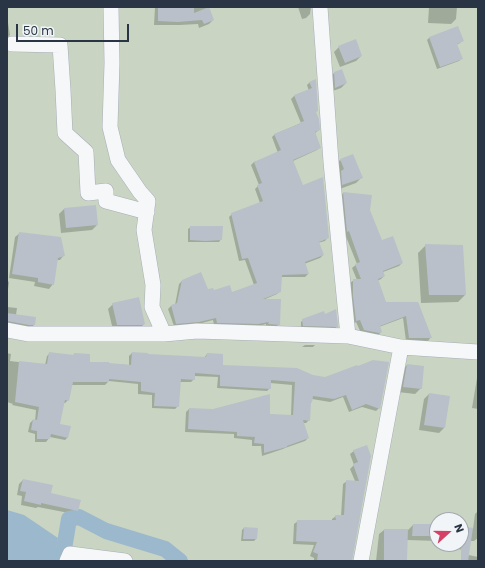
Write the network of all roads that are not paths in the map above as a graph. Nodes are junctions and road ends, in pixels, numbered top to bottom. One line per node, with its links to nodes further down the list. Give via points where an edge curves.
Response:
1 (111, 7): 4 (street, via 110,127 118,160 148,201)
2 (320, 7): 7 (street, via 331,162)
3 (12, 44): 4 (street, via 60,45 65,133 86,152 88,193 106,191 106,201)
4 (147, 212): 6 (street, via 144,230 153,285 152,307)
5 (7, 330): 6 (street, via 28,334)
6 (164, 334): 7 (street, via 197,331)
7 (348, 336): 8 (street)
8 (401, 347): 9 (street); 12 (street)
9 (478, 352)
10 (67, 561): 11 (street, via 70,554)
11 (125, 561)
12 (361, 561)

